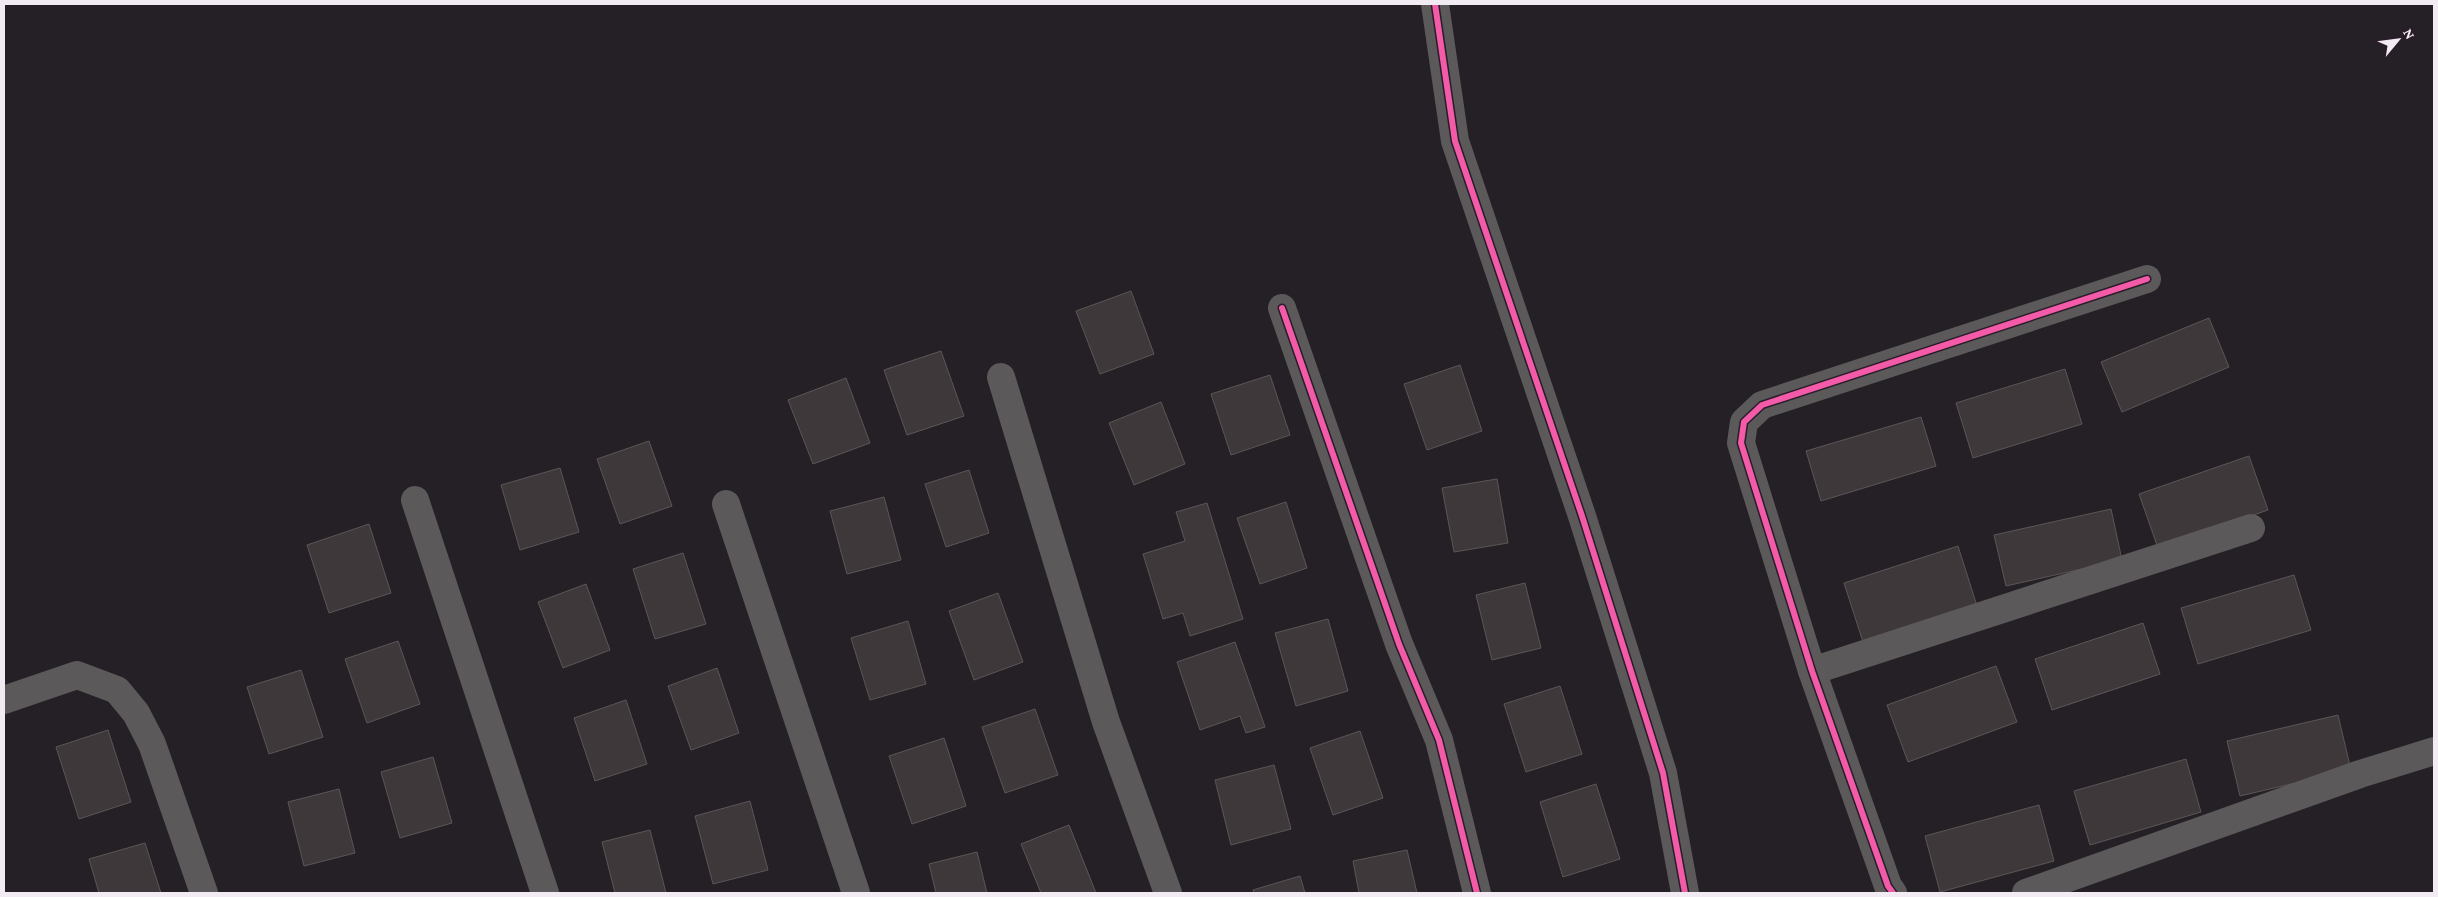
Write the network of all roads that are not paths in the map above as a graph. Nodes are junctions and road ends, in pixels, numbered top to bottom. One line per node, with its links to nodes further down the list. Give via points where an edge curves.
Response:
1 (1435, 4): 16 (street, via 1455,141 1585,526 1663,773)
2 (2147, 279): 8 (street, via 1762,405 1748,416 1742,428 1741,443)
3 (1282, 308): 15 (street, via 1399,644 1439,740)
4 (1001, 377): 14 (street, via 1106,722)
5 (415, 500): 12 (street)
6 (726, 504): 13 (street)
7 (2251, 528): 8 (street)
8 (1812, 671): 17 (street)
9 (4, 700): 11 (street, via 77,675 117,690 136,713 152,744)
10 (2434, 751): 18 (street, via 2360,774)
11 (204, 893)
12 (545, 893)
13 (856, 893)
14 (1168, 893)
15 (1477, 893)
16 (1685, 893)
17 (1893, 893)
18 (2026, 893)

